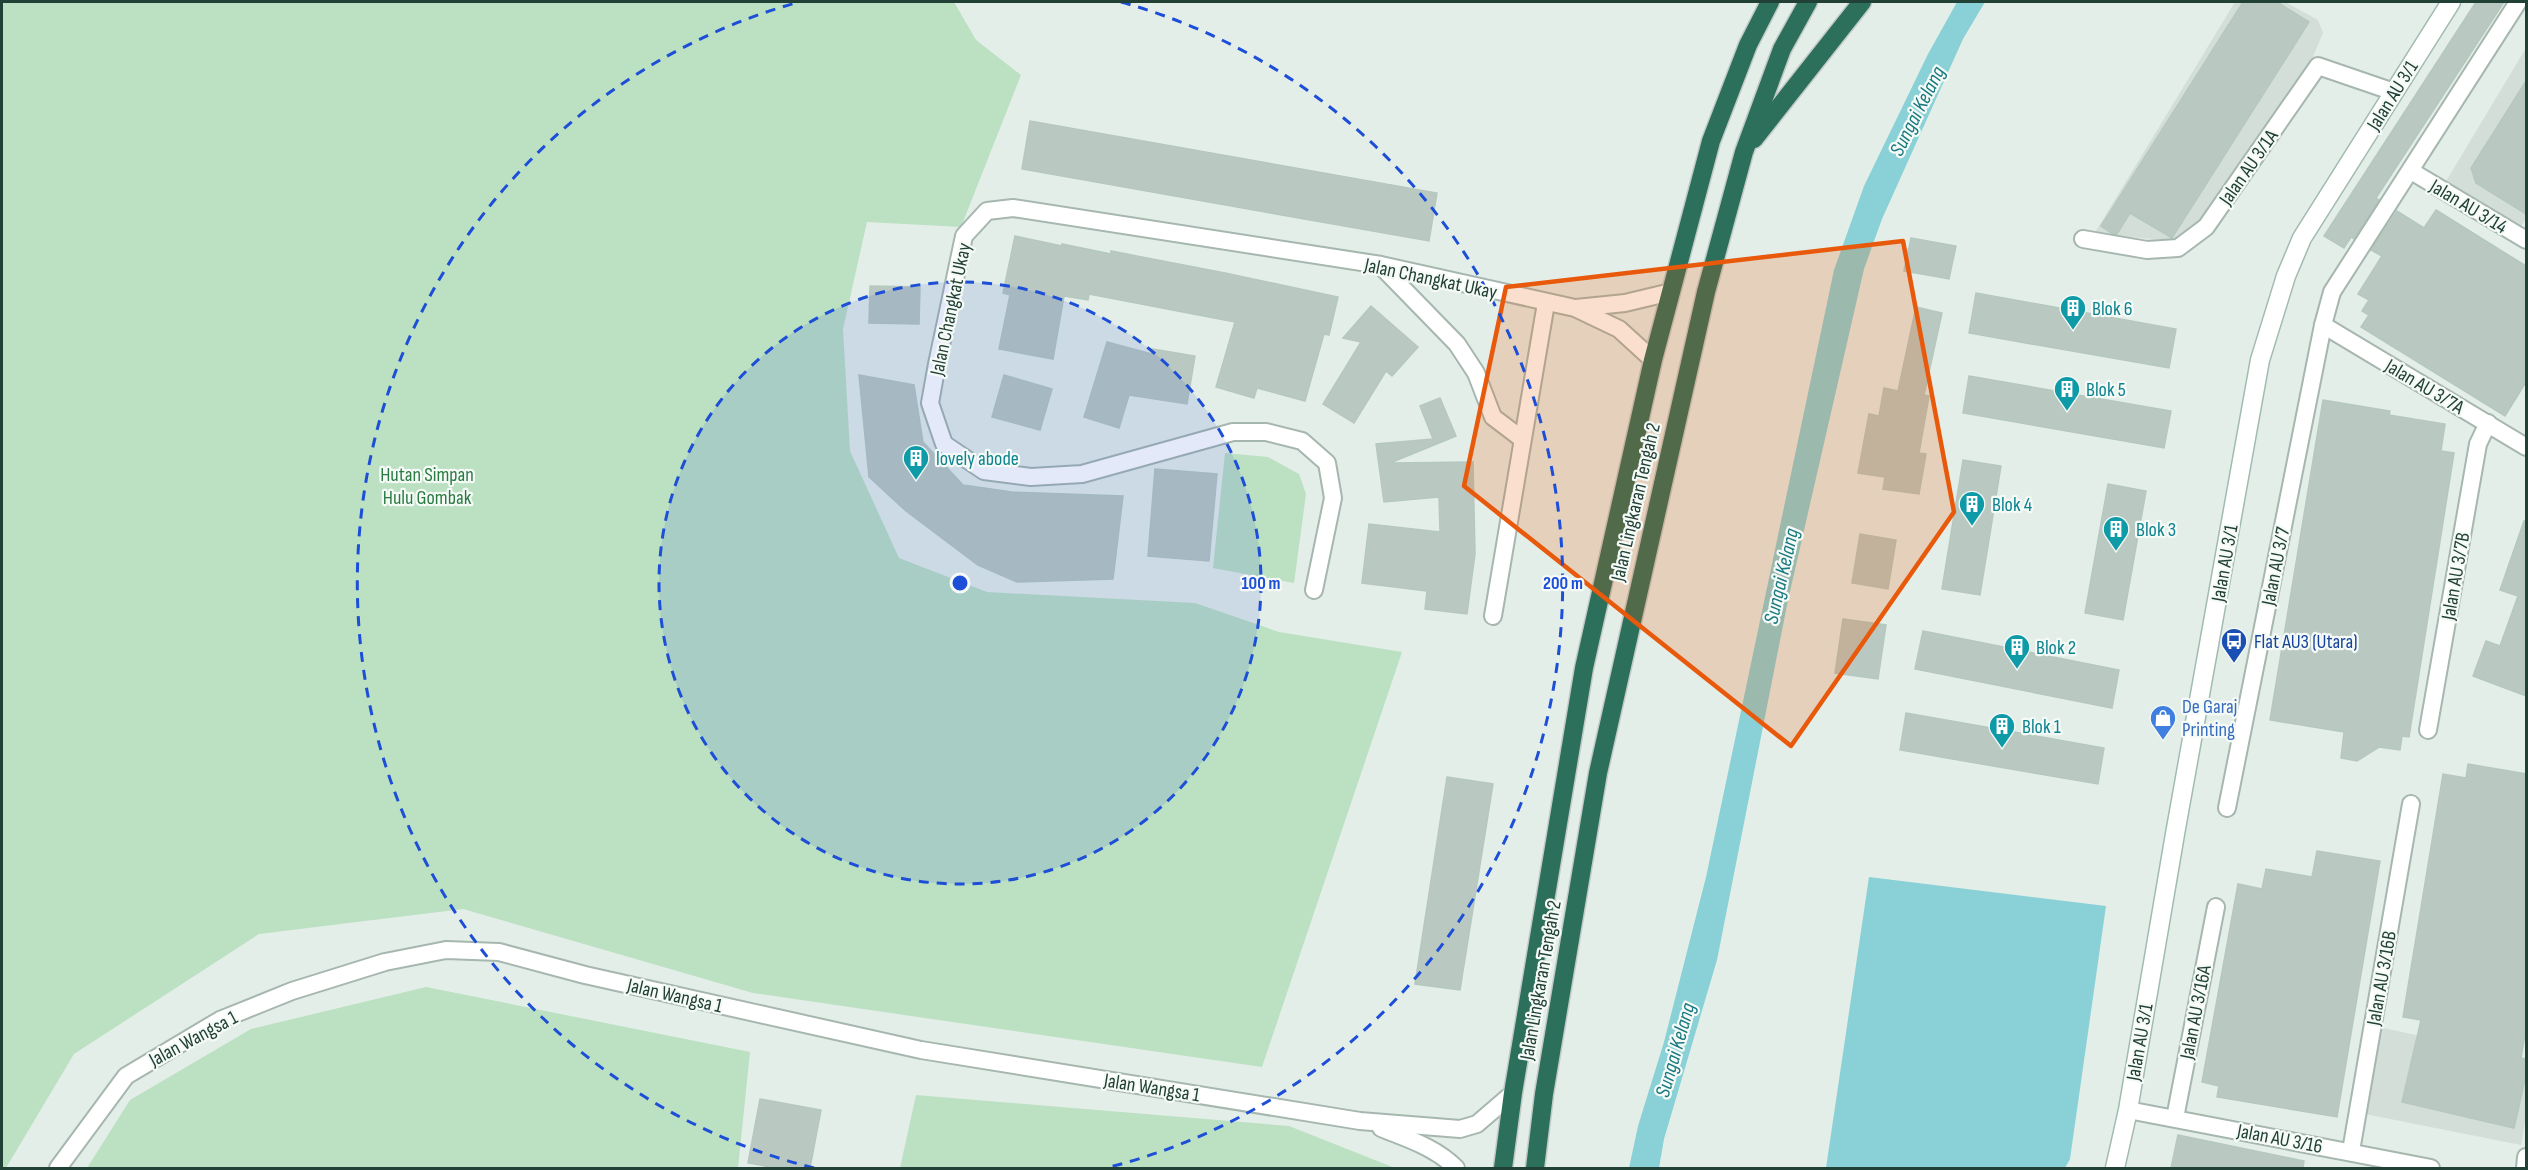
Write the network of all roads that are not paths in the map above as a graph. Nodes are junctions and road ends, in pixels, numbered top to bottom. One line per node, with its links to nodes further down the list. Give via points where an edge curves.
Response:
1 (1770, 2): 12 (highway, Jalan Lingkaran Tengah 2, via 1748,45 1711,141)
2 (1808, 2): 7 (highway, Jalan Lingkaran Tengah 2, via 1782,49)
3 (1862, 2): 7 (highway)
4 (2451, 2): 6 (main road, Jalan AU 3/1)
5 (2518, 2): 8 (street, Jalan AU 3/7)
6 (2394, 92): 9 (street, Jalan AU 3/1A, via 2318,66 2206,227 2197,234 2178,248 2147,250); 27 (main road, Jalan AU 3/1, via 2302,238 2260,360)
7 (1744, 152): 35 (highway, Jalan Lingkaran Tengah 2, via 1706,292 1598,773)
8 (2411, 171): 10 (street, Jalan AU 3/14); 15 (street, Jalan AU 3/7, via 2332,292)
9 (2083, 240)
10 (2526, 240)
11 (1381, 265): 13 (street, Jalan Changkat Ukay); 18 (street, via 1456,344 1476,373 1492,417); 20 (street, Jalan Changkat Ukay, via 1013,208 987,211 964,236 937,364 930,403 944,444 984,471 1031,477 1082,474 1233,432 1266,432 1302,441 1327,463 1333,498)
12 (1671, 292): 14 (street, Jalan Changkat Ukay, via 1625,303); 16 (highway, Jalan Lingkaran Tengah 2)
13 (1546, 303): 14 (street, Jalan Changkat Ukay); 18 (street)
14 (1575, 308): 16 (street, Jalan Changkat Ukay, via 1619,328)
15 (2323, 325): 17 (street, Jalan AU 3/7A); 24 (street, Jalan AU 3/7)
16 (1653, 360): 26 (highway, Jalan Lingkaran Tengah 2, via 1584,668)
17 (2488, 423): 19 (street, Jalan AU 3/7A); 22 (street, Jalan AU 3/7B, via 2478,444)
18 (1522, 440): 21 (street)
19 (2526, 447)
20 (1314, 590)
21 (1493, 616)
22 (2428, 730)
23 (2411, 804): 30 (street, Jalan AU 3/16B)
24 (2227, 808)
25 (2216, 907): 28 (street, Jalan AU 3/16A)
26 (1513, 1093): 29 (street, Jalan Wangsa 1, via 1477,1124 1460,1129); 34 (highway, Jalan Lingkaran Tengah 2)
27 (2128, 1110): 28 (street, Jalan AU 3/16); 36 (main road, Jalan AU 3/1)
28 (2175, 1118): 30 (street, Jalan AU 3/16)
29 (1360, 1120): 32 (street, Jalan Wangsa 1, via 921,1050 499,952 446,950 385,962 292,991 220,1020 126,1076); 33 (street, Jalan Wangsa 1, via 1426,1146)
30 (2351, 1151): 37 (street, Jalan AU 3/16)
31 (2526, 1157): 38 (street)
32 (58, 1168)
33 (1456, 1168)
34 (1503, 1168)
35 (1535, 1168)
36 (2115, 1168)
37 (2431, 1168)
38 (2524, 1168)

